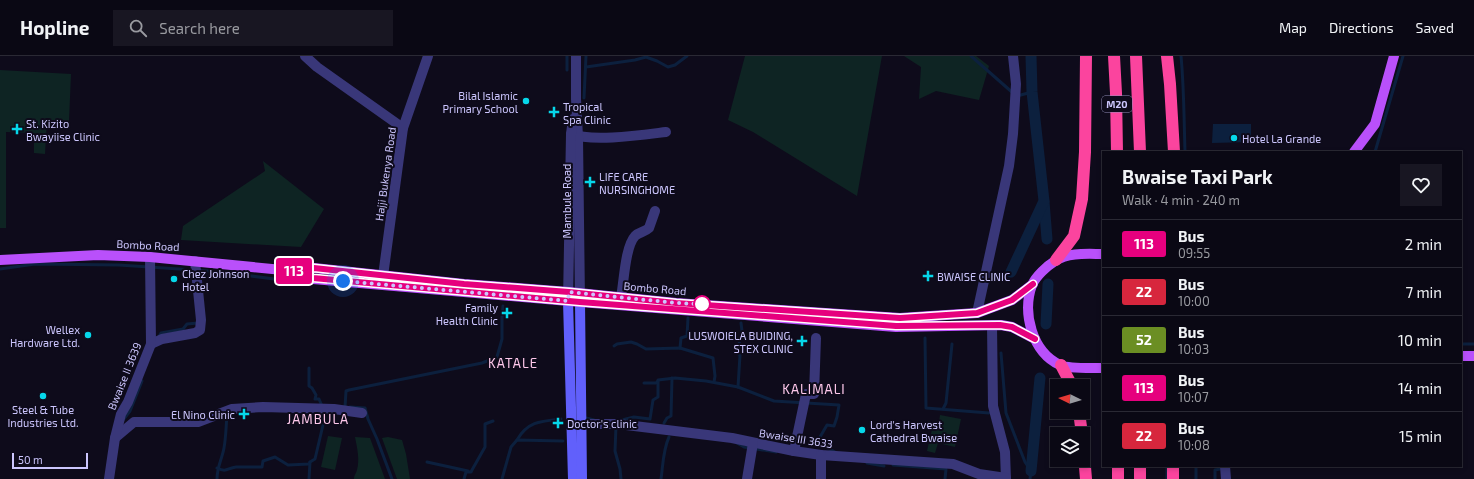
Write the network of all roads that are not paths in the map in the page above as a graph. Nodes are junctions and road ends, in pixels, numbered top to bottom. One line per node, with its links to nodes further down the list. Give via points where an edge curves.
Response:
1 (305, 56): 10 (street)
2 (428, 56): 10 (street, Hajji Bukenya Road)
3 (576, 56): 12 (street, Mambule Road)
4 (1013, 56): 28 (street, via 1016,84 1009,166)
5 (1086, 56): 21 (highway, via 1082,199 1074,236)
6 (1114, 56): 14 (highway, M20)
7 (1136, 56): 15 (highway, M20)
8 (1167, 56): 16 (highway)
9 (1394, 56): 13 (main road, via 1375,124)
10 (404, 128): 24 (street, Hajji Bukenya Road)
11 (666, 132): 12 (street, via 631,136)
12 (574, 136): 26 (street, Mambule Road)
13 (1357, 150)
14 (1117, 151)
15 (1140, 151)
16 (1174, 151)
17 (655, 210): 27 (street, via 649,228 634,237 630,246)
18 (1102, 254): 21 (main road, via 1075,254)
19 (150, 257): 20 (main road, Bombo Road, via 98,255); 22 (main road, Bombo Road); 32 (street, Bwaise II 3639)
20 (0, 260)
21 (1056, 260): 25 (main road)
22 (195, 261): 23 (main road, Bombo Road); 32 (street, via 200,330)
23 (293, 271): 24 (main road, Bombo Road, via 314,268); 26 (main road, Bombo Road, via 313,278)
24 (384, 276): 26 (main road, Bombo Road)
25 (1033, 284): 28 (main road, Bombo Road, via 1012,300); 31 (main road, via 1029,313)
26 (574, 297): 27 (main road, Bombo Road); 29 (main road, Bombo Road, via 896,326); 39 (main road); 50 (main road)
27 (621, 297): 28 (main road, Bombo Road, via 900,318)
28 (977, 313)
29 (992, 325): 31 (main road, Bombo Road, via 1012,327); 54 (street, via 993,406 1005,452)
30 (816, 338): 42 (street, via 814,394 806,394)
31 (1035, 339): 35 (main road, via 1046,354)
32 (151, 344): 40 (street, Bwaise II 3639, via 121,414)
33 (1462, 356): 34 (main road)
34 (1474, 356)
35 (1061, 365): 36 (main road); 37 (highway)
36 (1102, 368)
37 (1068, 379)
38 (362, 413): 40 (street, via 334,409 232,409 198,422 134,422)
39 (582, 424): 41 (street, Bwaise III 3633, via 618,424 732,438); 51 (main road)
40 (115, 438): 49 (street, Bwaise II 3639)
41 (753, 443): 42 (street, Bwaise III 3633); 52 (street)
42 (794, 451): 43 (street, Bwaise III 3633)
43 (821, 455): 53 (street); 54 (street, Bwaise III 3633, via 953,464 979,474)
44 (1085, 467): 55 (highway)
45 (1118, 467): 56 (highway)
46 (1140, 467): 57 (highway)
47 (1173, 467): 58 (highway)
48 (1225, 467): 59 (street)
49 (109, 479)
50 (572, 479)
51 (582, 479)
52 (747, 479)
53 (821, 479)
54 (1006, 479)
55 (1086, 479)
56 (1118, 479)
57 (1140, 479)
58 (1173, 479)
59 (1226, 479)

